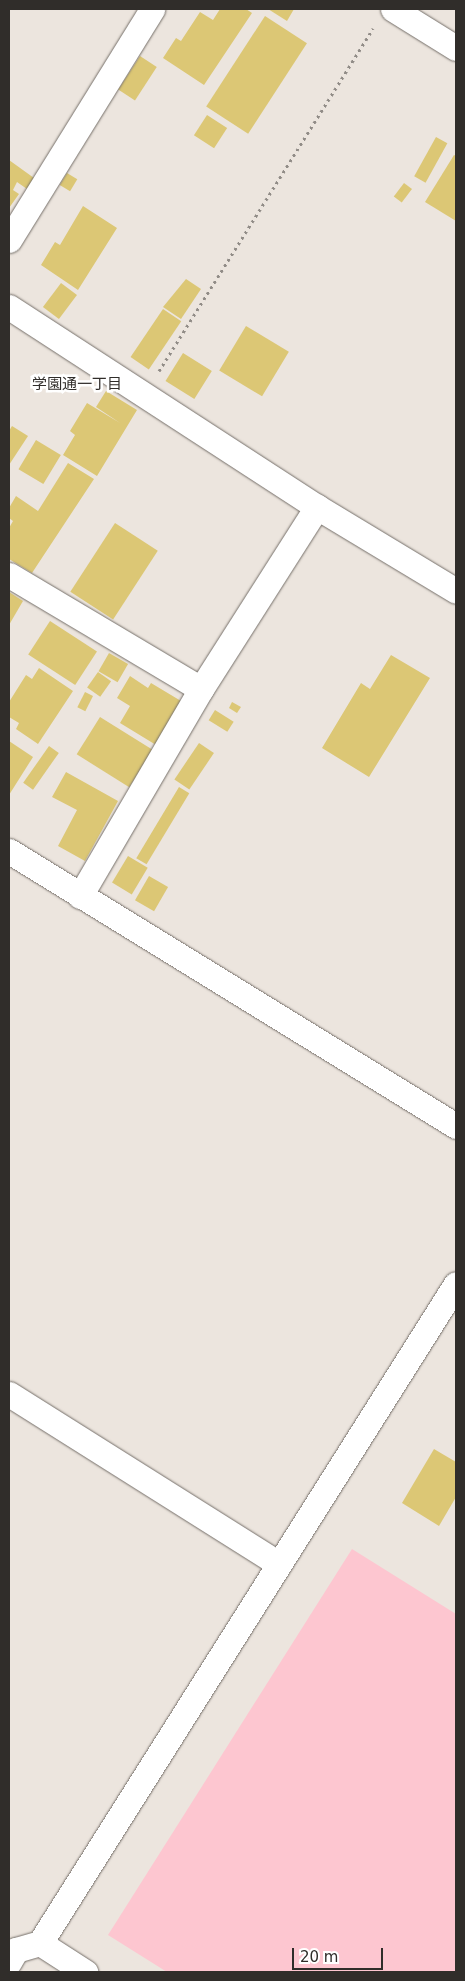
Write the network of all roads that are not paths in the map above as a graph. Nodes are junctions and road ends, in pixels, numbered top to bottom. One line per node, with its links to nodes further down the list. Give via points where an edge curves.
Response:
1 (152, 9): 4 (street)
2 (393, 9): 3 (street)
3 (456, 48)
4 (9, 240)
5 (9, 307): 6 (street)
6 (317, 507): 8 (street); 9 (street)
7 (9, 574): 9 (street)
8 (456, 591)
9 (201, 689): 11 (street)
10 (9, 852): 11 (street)
11 (80, 896): 12 (street)
12 (456, 1126)
13 (456, 1284): 15 (street)
14 (9, 1394): 15 (street)
15 (279, 1564): 16 (street)
16 (40, 1943): 17 (street); 18 (street)
17 (11, 1953)
18 (85, 1972)

